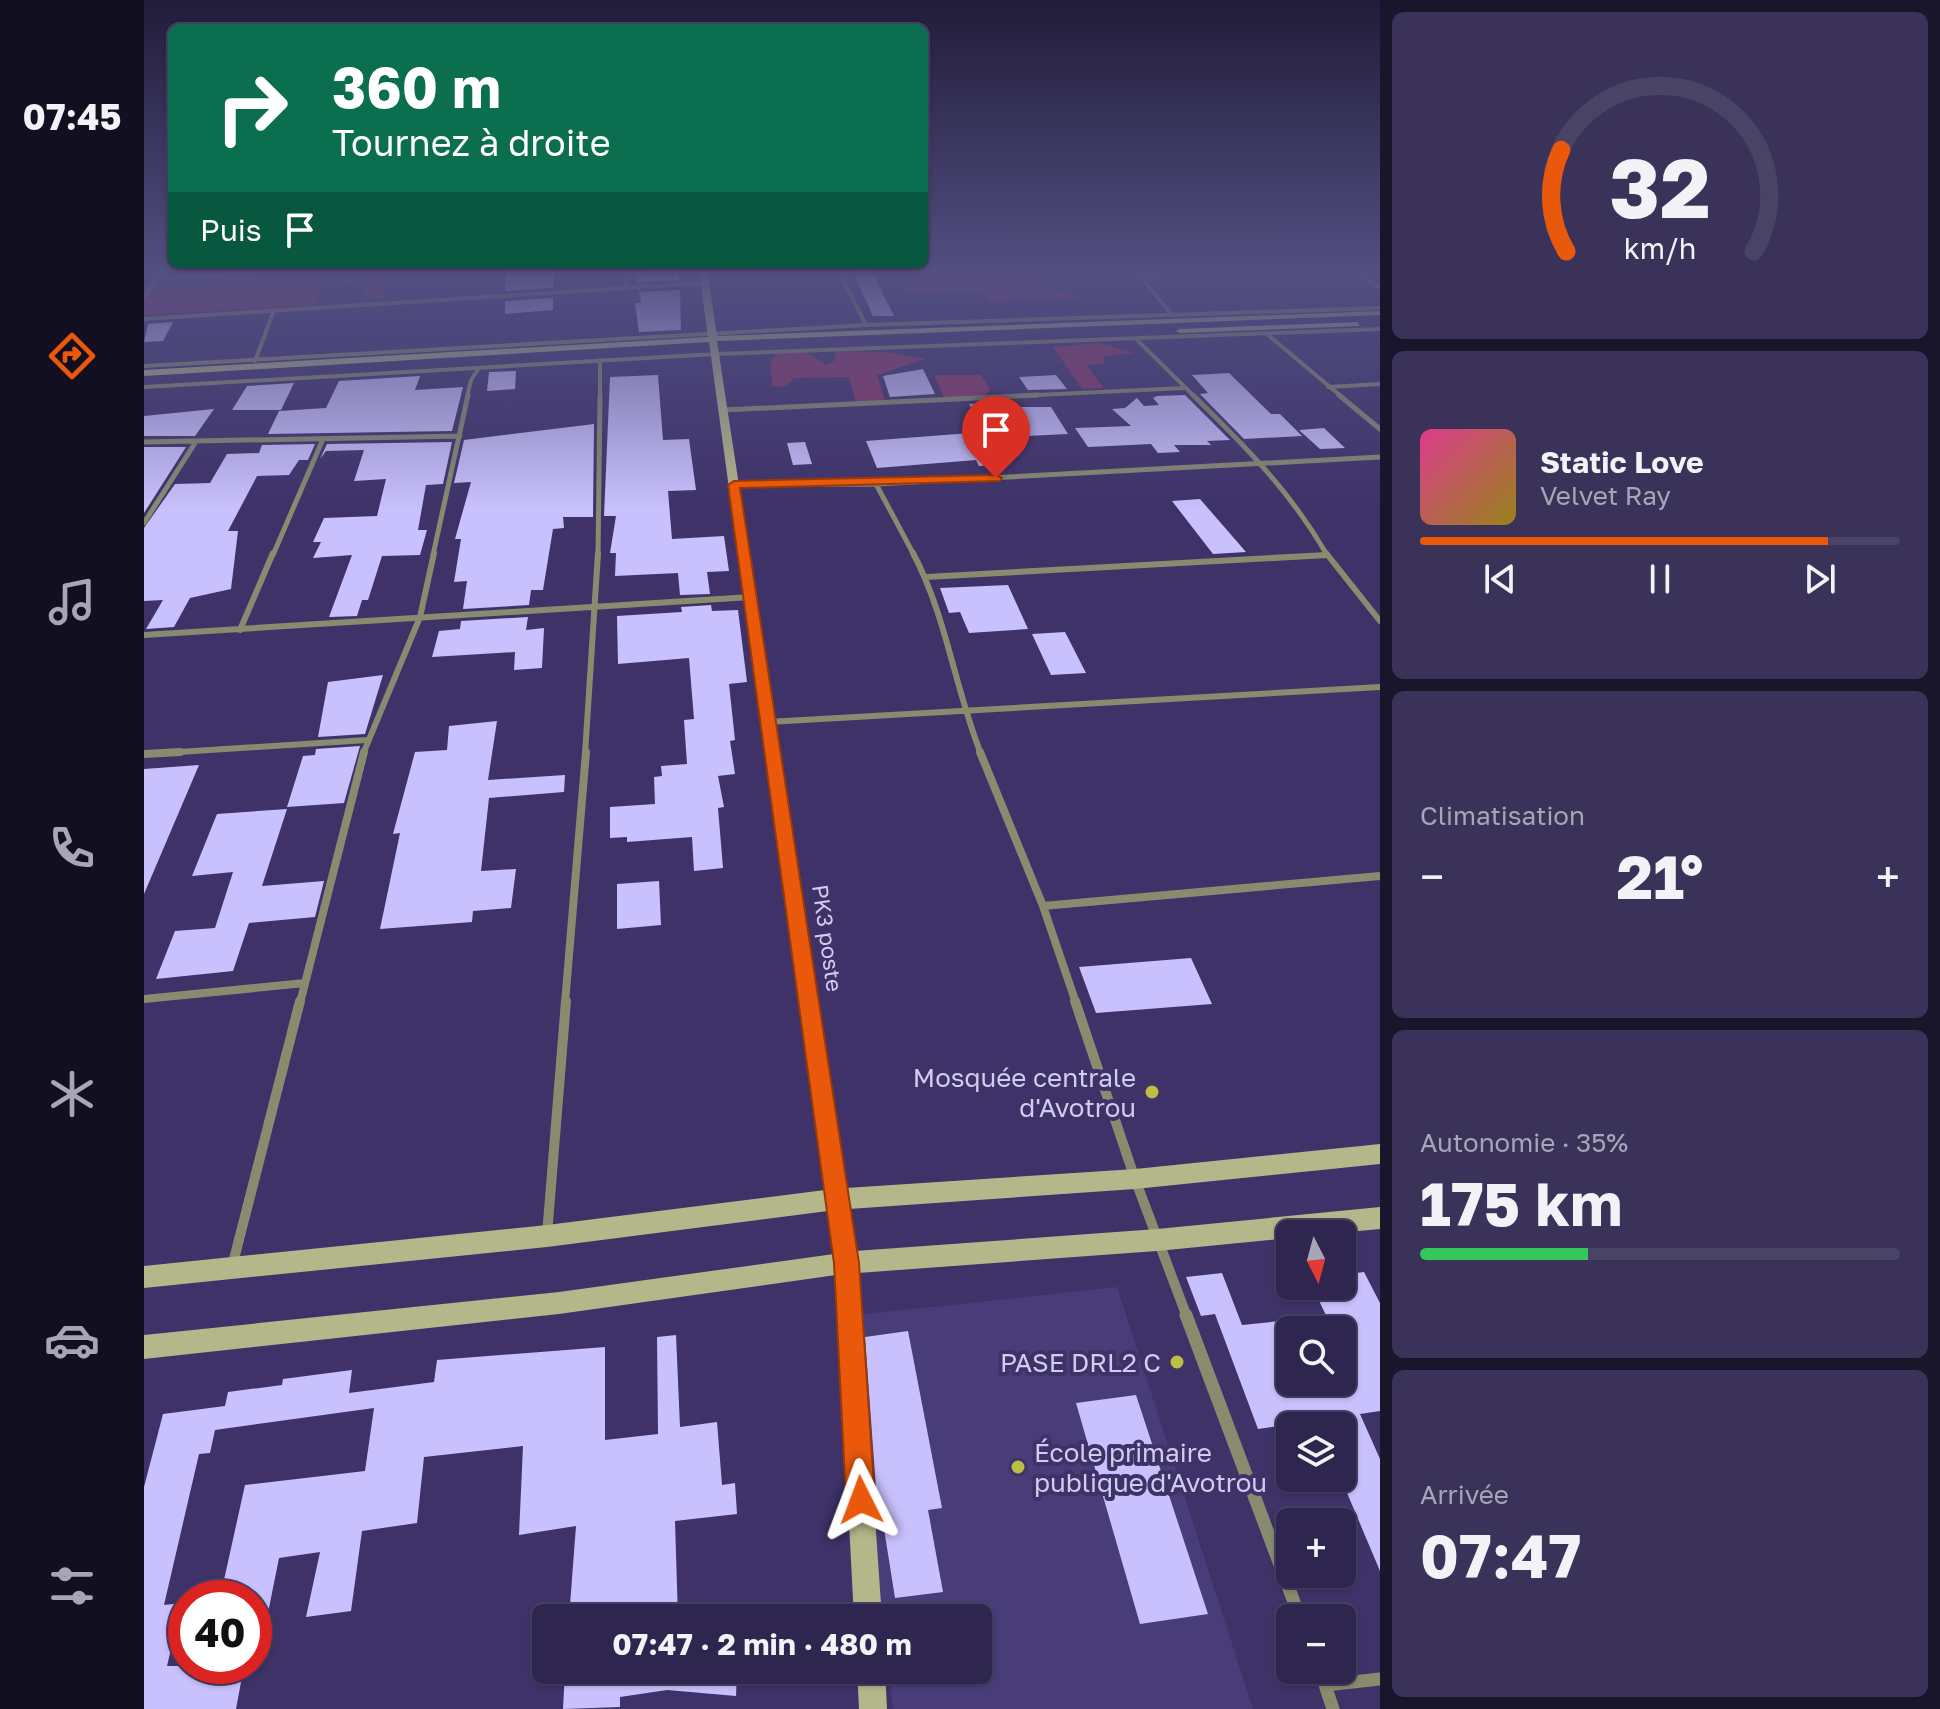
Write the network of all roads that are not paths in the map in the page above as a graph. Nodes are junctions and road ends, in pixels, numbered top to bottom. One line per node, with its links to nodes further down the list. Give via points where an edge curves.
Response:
1 (259, 350): 10 (street)
2 (542, 350): 10 (street)
3 (586, 350): 13 (street)
4 (614, 350): 14 (street)
5 (669, 350): 9 (street)
6 (716, 350): 19 (street, PK3 poste)
7 (1147, 350): 18 (street)
8 (1284, 350): 17 (street)
9 (600, 360): 12 (street); 33 (street)
10 (255, 361): 11 (street)
11 (144, 366)
12 (479, 368): 16 (street); 21 (street, via 471,380)
13 (144, 373)
14 (144, 381)
15 (1380, 384): 17 (street)
16 (144, 387)
17 (1328, 387): 20 (street)
18 (1184, 388): 19 (street); 26 (street)
19 (723, 410): 28 (street, PK3 poste)
20 (1380, 429)
21 (460, 436): 22 (street); 34 (street)
22 (323, 439): 24 (street); 36 (street)
23 (144, 442): 24 (street)
24 (195, 443): 29 (street)
25 (1380, 457): 26 (street)
26 (1265, 466): 27 (street); 30 (street, via 1304,514)
27 (876, 484): 28 (street); 31 (street)
28 (734, 485): 32 (street, PK3 poste)
29 (144, 523)
30 (1327, 555): 31 (street); 35 (street)
31 (926, 577): 39 (street)
32 (751, 597): 33 (street); 40 (street, PK3 poste)
33 (597, 608): 34 (street); 51 (street)
34 (420, 617): 36 (street); 41 (street)
35 (1380, 621)
36 (240, 630): 37 (street)
37 (144, 635)
38 (1380, 687): 39 (street)
39 (964, 712): 40 (street); 44 (street)
40 (768, 722): 49 (street, PK3 poste)
41 (367, 740): 42 (street); 45 (street)
42 (144, 754)
43 (1380, 876): 44 (street)
44 (1043, 906): 48 (street)
45 (305, 983): 46 (street); 54 (street)
46 (144, 999)
47 (1380, 1154): 48 (street)
48 (1135, 1179): 49 (street); 52 (street)
49 (837, 1199): 51 (street); 53 (street, PK3 poste)
50 (1380, 1218): 52 (street)
51 (547, 1236): 54 (street)
52 (1157, 1240): 53 (street); 58 (street)
53 (846, 1263): 56 (street, via 559,1303); 57 (street, PK3 poste)
54 (232, 1267): 55 (street)
55 (144, 1277)
56 (144, 1347)
57 (867, 1604)
58 (1295, 1604)
59 (1380, 1679): 61 (street)
60 (872, 1684): 62 (street)
61 (1326, 1685): 63 (street)
62 (873, 1709)
63 (1333, 1709)

